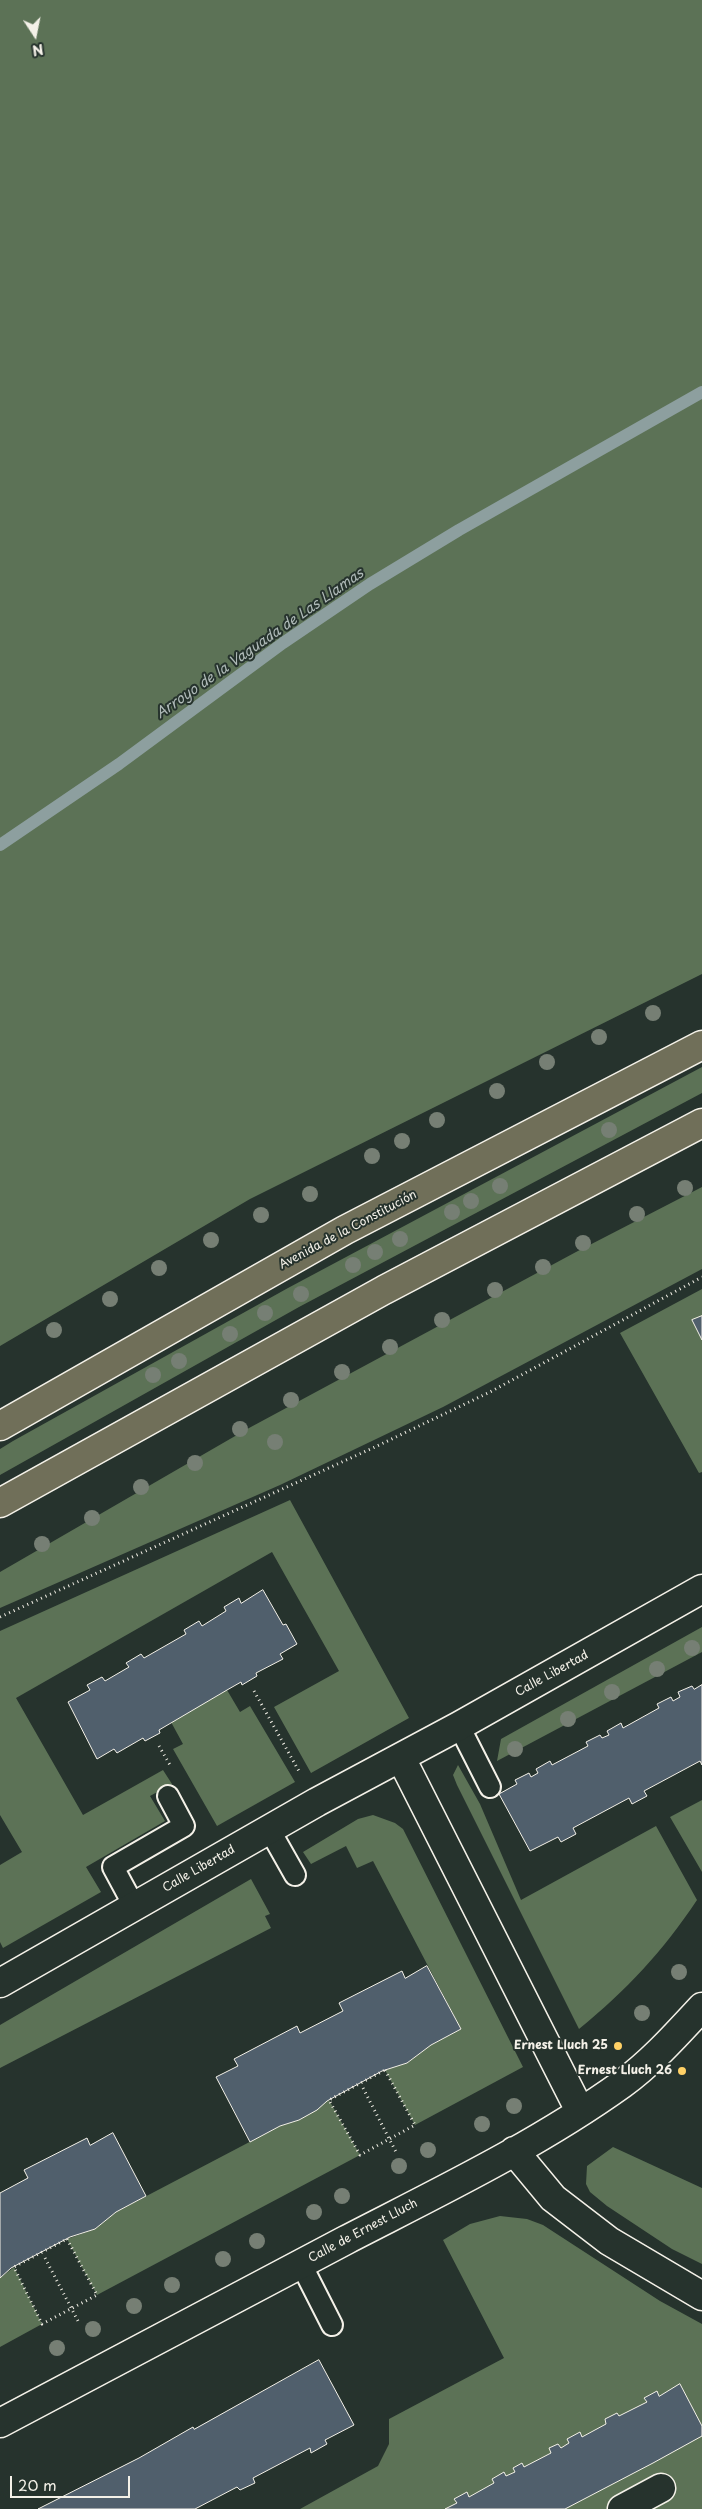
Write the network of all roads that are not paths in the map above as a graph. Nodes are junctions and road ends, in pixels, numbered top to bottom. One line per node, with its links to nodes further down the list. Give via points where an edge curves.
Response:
1 (702, 1045): 3 (main road, Avenida de la Constitución, via 345,1230)
2 (702, 1123): 4 (main road, via 384,1290)
3 (0, 1426)
4 (0, 1503)
5 (702, 1589): 6 (street, Calle Libertad)
6 (459, 1726): 7 (street, Calle Libertad); 8 (lane)
7 (401, 1758): 10 (street, Calle Libertad); 15 (street)
8 (490, 1787)
9 (168, 1796): 12 (lane, via 184,1826 113,1868)
10 (269, 1829): 11 (lane); 12 (street, Calle Libertad)
11 (295, 1875)
12 (134, 1906): 13 (street, Calle Libertad)
13 (0, 1983)
14 (702, 2007): 15 (street, Calle de Ernest Lluch, via 666,2046 623,2083)
15 (580, 2111): 16 (street, Calle de Ernest Lluch)
16 (514, 2151): 17 (street, Calle de Ernest Lluch); 18 (street, via 532,2176 567,2209 609,2241)
17 (301, 2264): 19 (lane); 20 (street, Calle de Ernest Lluch)
18 (702, 2296)
19 (332, 2325)
20 (0, 2423)
21 (661, 2488): 22 (street)
22 (622, 2509)

